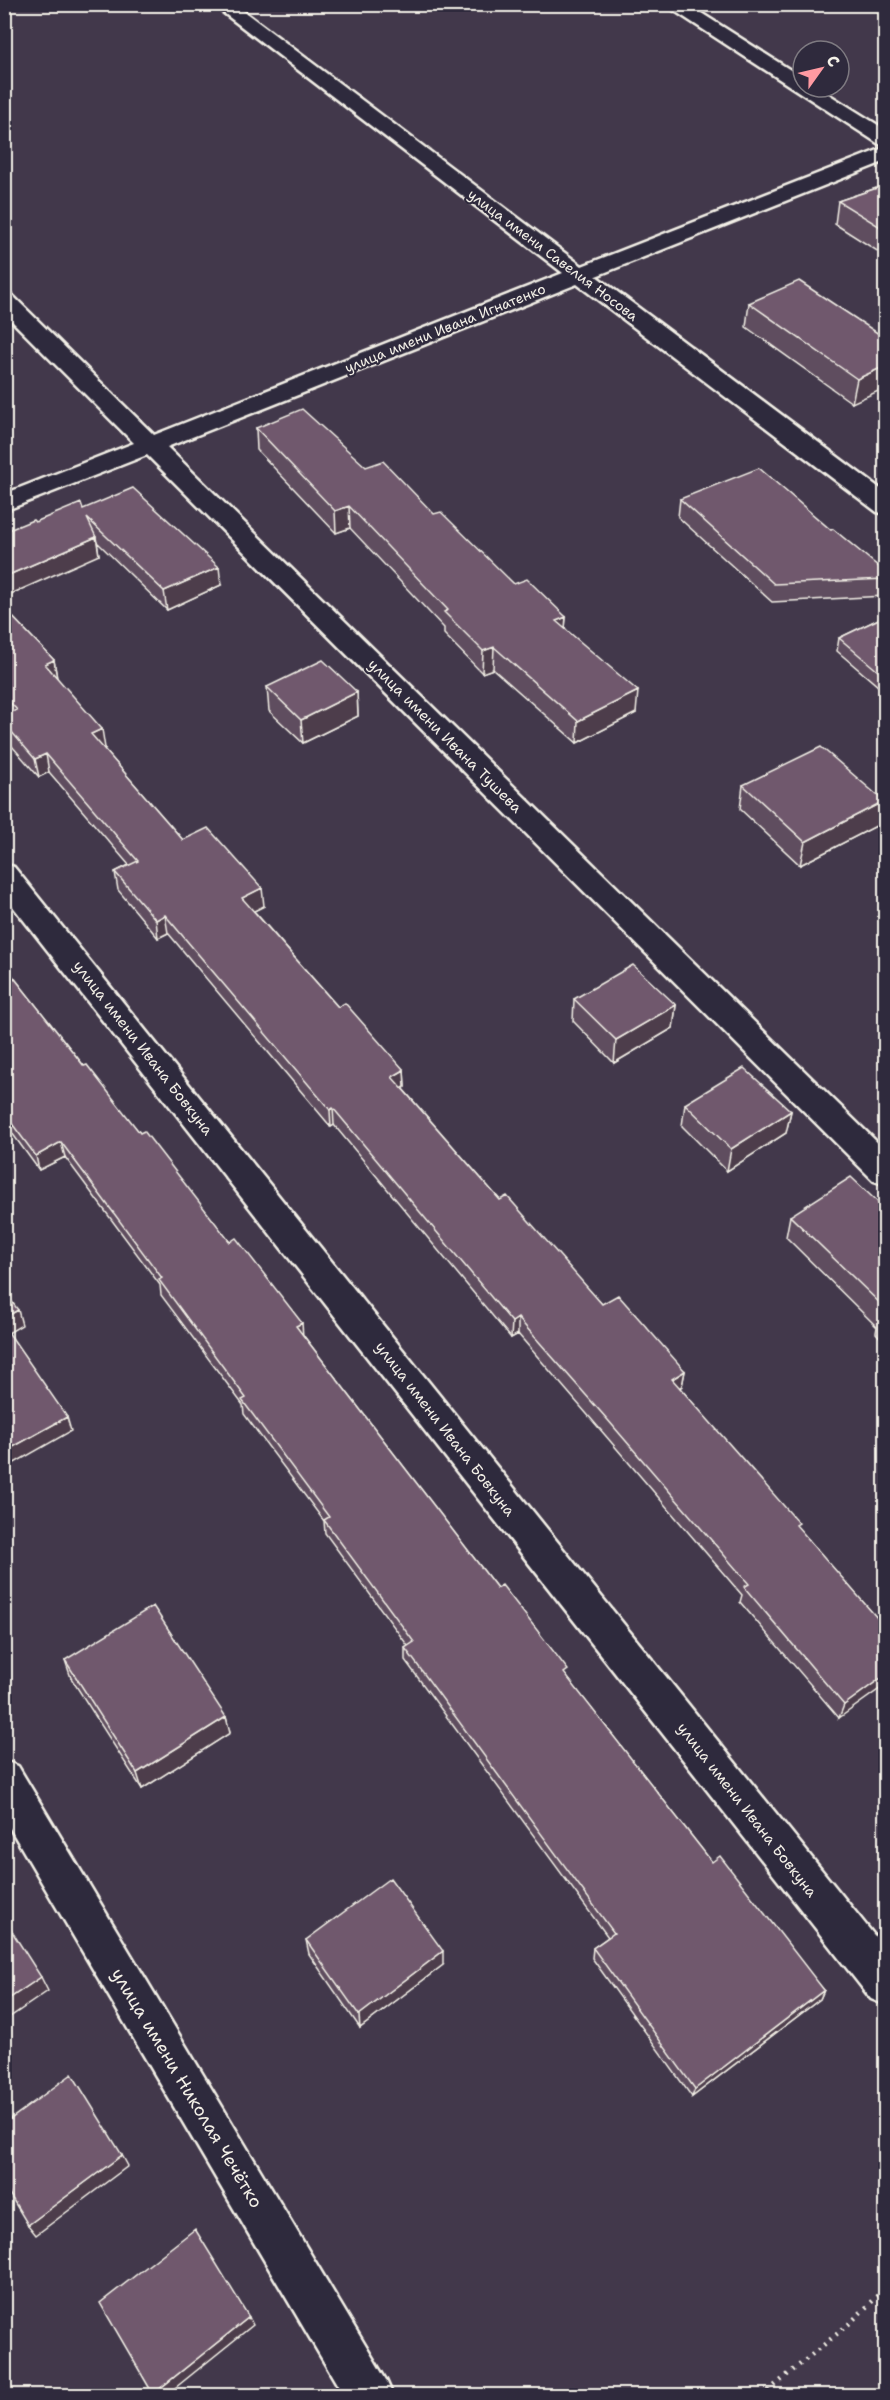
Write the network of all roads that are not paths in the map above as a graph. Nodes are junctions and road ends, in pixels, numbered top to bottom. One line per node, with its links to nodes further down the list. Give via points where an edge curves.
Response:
1 (221, 4): 5 (street, улица имени Савелия Носова)
2 (673, 4): 3 (street)
3 (885, 140)
4 (885, 153): 5 (street, улица имени Ивана Игнатенко)
5 (580, 275): 7 (street, улица имени Ивана Игнатенко); 9 (street, улица имени Савелия Носова)
6 (4, 300): 7 (street, улица имени Ивана Тушева)
7 (151, 445): 8 (street, улица имени Ивана Игнатенко); 11 (street, улица имени Ивана Тушева)
8 (4, 503)
9 (885, 506)
10 (4, 874): 13 (street, улица имени Ивана Бовкуна)
11 (885, 1172)
12 (4, 1780): 14 (street, улица имени Николая Чечётко)
13 (885, 1984)
14 (370, 2396)

